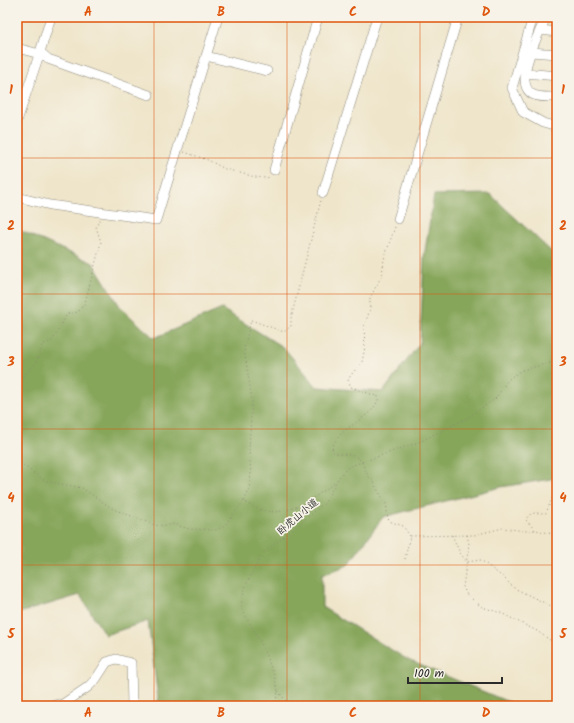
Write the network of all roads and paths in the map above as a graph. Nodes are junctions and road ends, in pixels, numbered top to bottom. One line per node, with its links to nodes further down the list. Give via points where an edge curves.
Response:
1 (51, 17): 11 (street)
2 (218, 17): 14 (street)
3 (318, 17): 23 (street)
4 (377, 17): 24 (street)
5 (458, 17): 27 (street)
6 (533, 17): 21 (street, via 512,88 523,112)
7 (546, 17): 8 (street)
8 (541, 30): 9 (street); 12 (street)
9 (557, 32)
10 (17, 48): 11 (street)
11 (40, 52): 18 (street, via 48,59); 20 (street)
12 (531, 52): 13 (street); 16 (street)
13 (557, 54)
14 (206, 56): 15 (street); 22 (street)
15 (267, 71)
16 (525, 73): 17 (street); 19 (street, via 526,85 533,95)
17 (557, 76)
18 (149, 95)
19 (557, 97)
20 (17, 121)
21 (557, 127)
22 (178, 150): 23 (path, via 225,169 255,177 266,178 271,176); 26 (street, via 156,220)
23 (274, 170)
24 (323, 193): 34 (path, via 291,326 284,332 251,320 244,350 252,400 249,450 251,473 249,492)
25 (17, 197): 26 (street, via 50,205)
26 (105, 212): 29 (path, via 96,227 102,242 85,303 78,312 67,314 53,340 42,345 39,358)
27 (398, 220): 31 (path, via 384,259 382,275 370,298 370,310 364,326 365,347 362,362 348,380 351,387 379,397 378,401 373,410 335,439 332,445 332,451 336,454 355,456)
28 (557, 361): 31 (path, 卧虎山小道, via 522,370 514,375 495,399 467,418 418,442)
29 (17, 382)
30 (17, 461): 34 (path, via 45,481 82,488 113,509 155,525 174,524 189,529 216,530 224,526)
31 (362, 462): 32 (path, 卧虎山小道, via 348,467); 39 (path, via 386,503 386,513 390,521 402,526)
32 (337, 482): 34 (path, via 291,509 261,511); 44 (path, 卧虎山小道, via 324,504 262,554 241,600 242,612 260,641)
33 (557, 494): 35 (path, via 553,496 546,513 533,513 527,517 526,520)
34 (244, 501)
35 (536, 530): 37 (path, via 525,532 503,528); 38 (path)
36 (452, 535): 37 (path); 39 (path); 41 (path)
37 (467, 535): 41 (path)
38 (557, 535)
39 (410, 536): 40 (path)
40 (405, 559)
41 (467, 562): 42 (path, via 481,560 514,588); 43 (path, via 463,587 466,594 482,607 537,630)
42 (557, 609)
43 (557, 644)
44 (278, 691): 48 (path, 卧虎山小道); 49 (path)
45 (65, 705): 46 (street); 47 (street, via 96,679 107,662 116,659 131,664)
46 (51, 706)
47 (132, 706)
48 (275, 706)
49 (290, 706)

